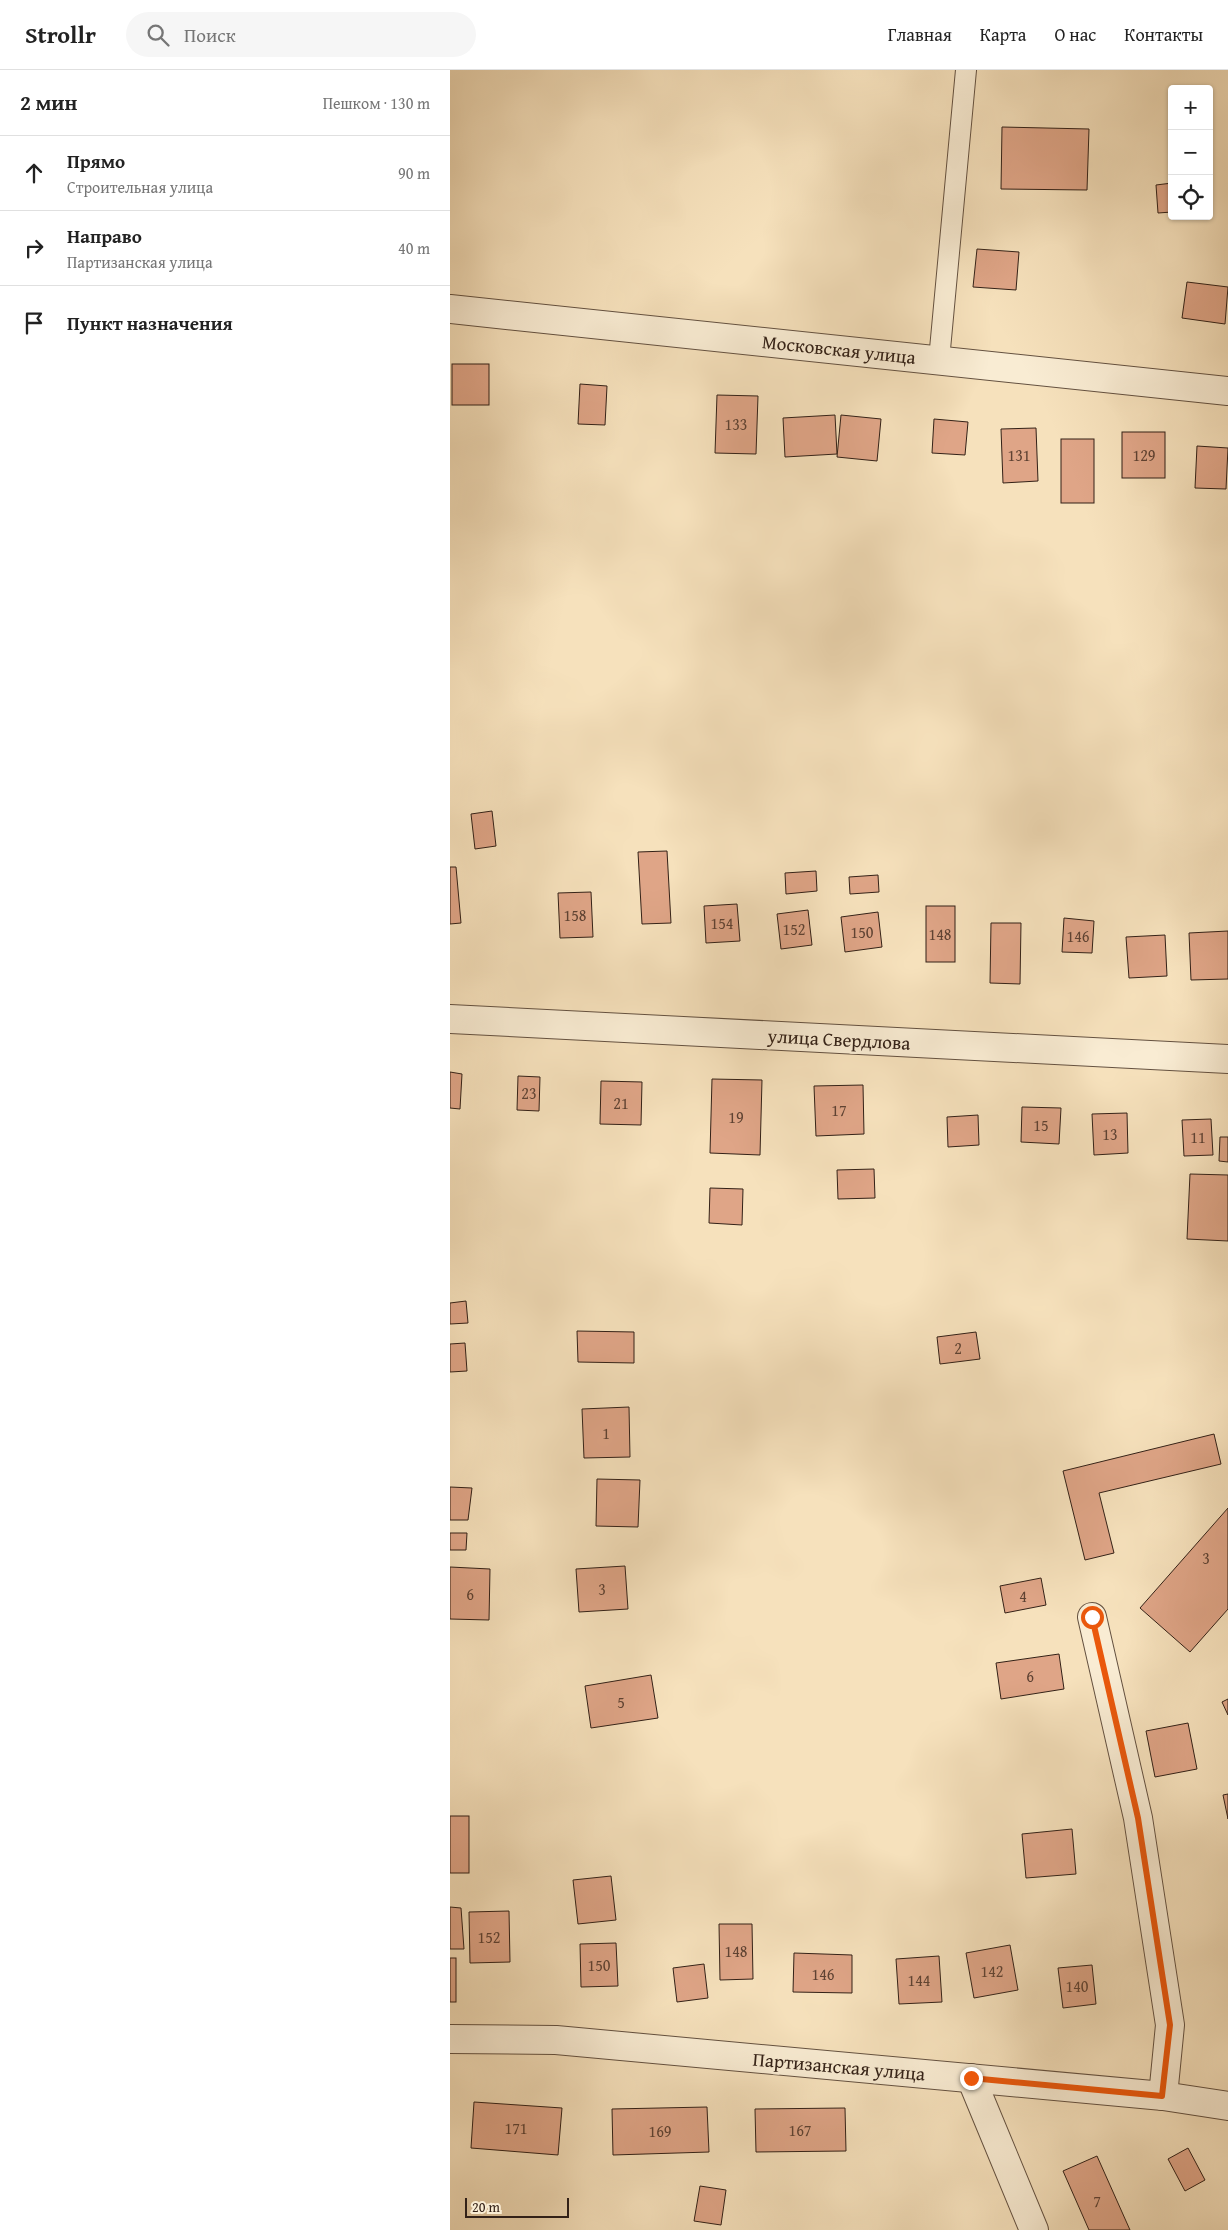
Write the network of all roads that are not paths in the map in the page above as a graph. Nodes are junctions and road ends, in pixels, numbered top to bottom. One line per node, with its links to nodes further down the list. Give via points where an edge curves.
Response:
1 (966, 70): 3 (lane)
2 (450, 309): 3 (street, Московская улица)
3 (939, 360): 4 (street, Московская улица)
4 (1228, 391)
5 (450, 1019): 6 (street, улица Свердлова)
6 (1228, 1059)
7 (1092, 1617): 10 (street, via 1138,1818 1170,2025)
8 (450, 2040): 9 (street, Партизанская улица, via 556,2040)
9 (971, 2078): 10 (street, Партизанская улица); 12 (street)
10 (1162, 2096): 11 (street, Партизанская улица)
11 (1228, 2106)
12 (1034, 2230)

